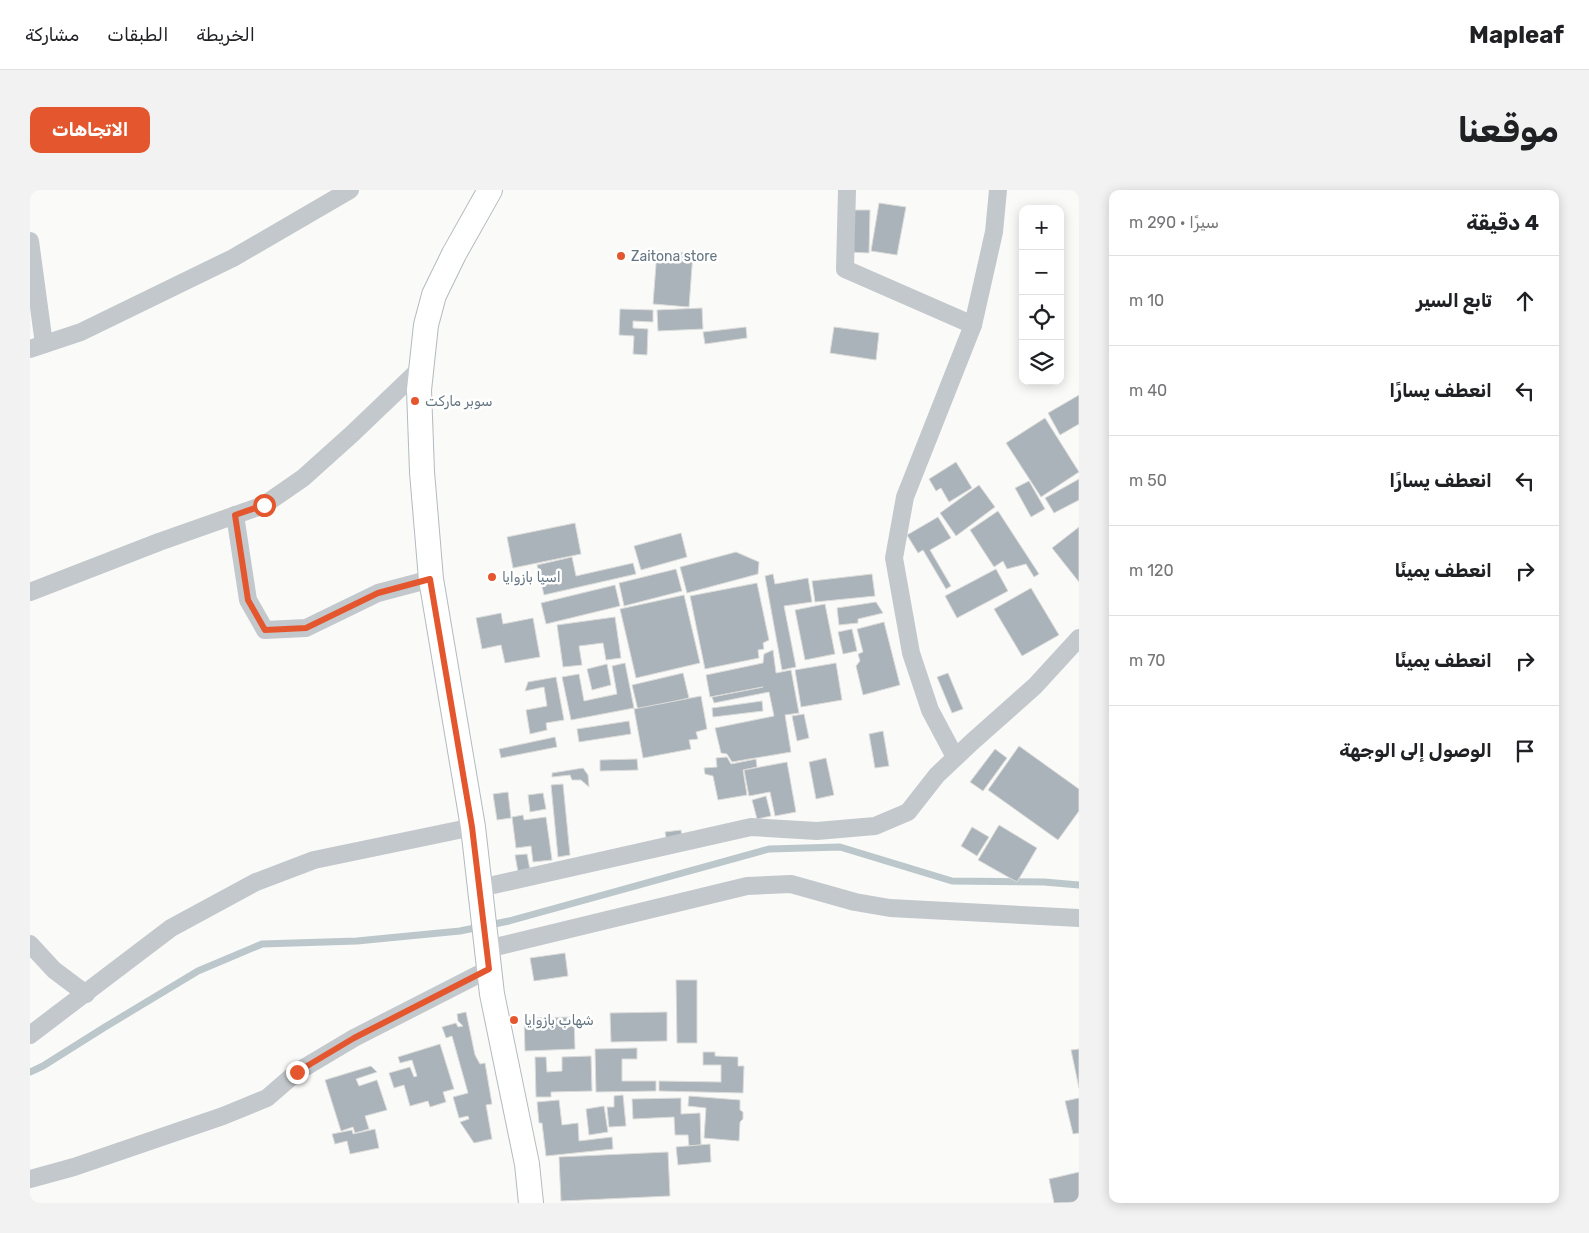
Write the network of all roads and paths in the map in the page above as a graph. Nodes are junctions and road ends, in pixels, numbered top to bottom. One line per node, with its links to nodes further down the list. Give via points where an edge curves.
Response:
1 (350, 190): 7 (street, via 233,258 81,332)
2 (490, 190): 8 (street, via 434,295 426,325)
3 (847, 190): 6 (street, via 844,269)
4 (998, 190): 6 (street, via 994,232)
5 (30, 241): 7 (street)
6 (973, 325): 13 (street, via 905,497 894,558 911,653 930,710)
7 (37, 346)
8 (421, 368): 9 (street, via 303,478 264,505); 10 (street, via 422,472)
9 (235, 515): 10 (street, via 248,600 265,630 306,628 378,593); 11 (street)
10 (430, 579): 14 (street)
11 (32, 593)
12 (1079, 638): 13 (street, via 1035,686)
13 (956, 757): 15 (street, via 908,812 875,826 816,830 751,827)
14 (472, 827): 15 (street); 19 (street, via 314,860 256,882 171,928)
15 (480, 888): 18 (street)
16 (1079, 918): 18 (street, via 890,908 791,884 747,886)
17 (30, 944): 19 (street, via 54,970)
18 (488, 959): 21 (street, via 297,1072 267,1098 74,1168); 22 (street, via 492,994 527,1164)
19 (86, 994): 20 (street)
20 (30, 1035)
21 (30, 1179)
22 (531, 1203)

